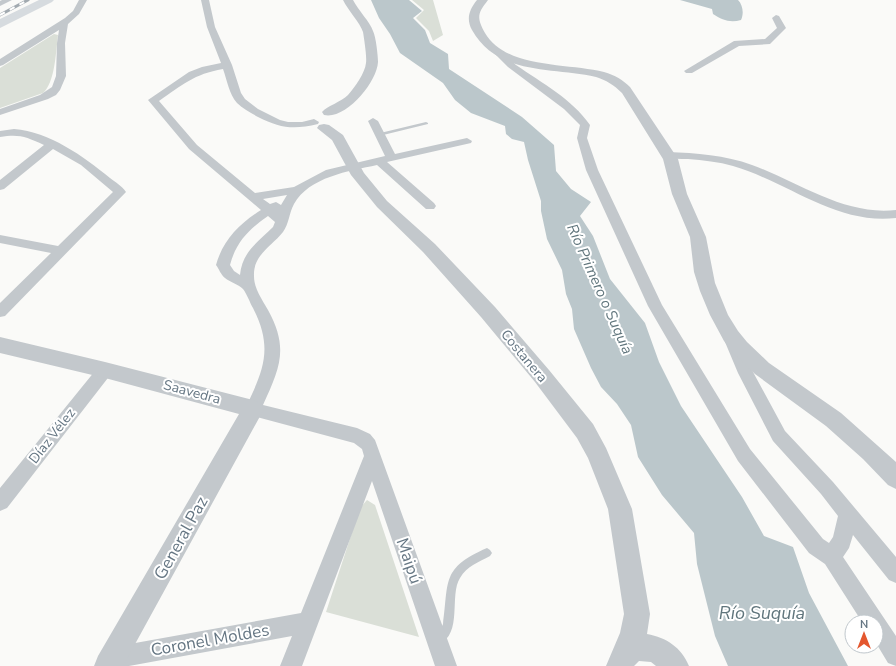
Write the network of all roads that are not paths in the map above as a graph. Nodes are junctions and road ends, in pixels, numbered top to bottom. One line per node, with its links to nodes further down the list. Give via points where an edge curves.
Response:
1 (8, 0): 7 (street)
2 (48, 0): 10 (main road)
3 (84, 0): 9 (street)
4 (205, 0): 13 (street, via 211,28)
5 (348, 0): 18 (street, via 368,31 372,59 365,80)
6 (483, 0): 11 (street, via 475,10 473,20 485,44)
7 (0, 4)
8 (776, 18): 14 (street, via 782,28 767,42 737,43)
9 (64, 23): 12 (street); 15 (street, via 61,76 57,88 44,97)
10 (0, 24)
11 (500, 54): 24 (street, via 528,63 595,73 610,78 634,100); 48 (street, via 507,62 577,113 585,125 582,138 592,170 655,306 744,455 816,546)
12 (1, 61)
13 (227, 65): 18 (street, via 241,101 276,122 288,125); 30 (street, via 192,74 153,100 192,147)
14 (689, 71)
15 (0, 112)
16 (328, 112): 18 (street, via 338,113)
17 (373, 121): 21 (street)
18 (336, 122): 27 (street, Costanera)
19 (426, 123): 21 (lane)
20 (0, 134): 23 (street, via 25,133)
21 (379, 134): 25 (street)
22 (468, 141): 25 (street)
23 (52, 144): 28 (street); 36 (street, via 84,163 120,192)
24 (668, 155): 33 (street, via 729,161 847,210 868,216); 39 (street, via 674,170 676,186 694,225 708,290)
25 (391, 158): 26 (street)
26 (378, 161): 27 (street); 31 (street)
27 (352, 166): 29 (street, via 330,172); 50 (street, Costanera, via 382,204 429,248 488,312 585,431 598,455 620,509)
28 (0, 186)
29 (297, 190): 30 (street); 32 (street); 34 (street, via 287,205)
30 (252, 197): 32 (street)
31 (430, 206)
32 (268, 211): 34 (street); 37 (street, via 242,230 225,253 223,265 229,274)
33 (896, 214)
34 (282, 221): 37 (street, via 278,229 250,259)
35 (0, 239): 36 (street)
36 (61, 251): 38 (street)
37 (248, 286): 42 (street, via 263,314 273,352 268,375)
38 (0, 312)
39 (730, 335): 44 (street, via 745,354 845,428); 46 (street, via 746,373 779,436)
40 (0, 345): 41 (street, Saavedra)
41 (105, 370): 42 (street, Saavedra); 45 (street, Díaz Vélez)
42 (253, 409): 43 (street, Saavedra, via 357,436 369,445); 58 (street, General Paz)
43 (373, 456): 52 (street); 54 (street, Maipú)
44 (896, 478)
45 (0, 502)
46 (848, 514): 48 (street, via 842,541); 49 (street)
47 (487, 553): 54 (lane, via 463,566 451,583 448,624 443,636)
48 (832, 557): 51 (street)
49 (896, 573)
50 (637, 614): 56 (street, Costanera, via 634,633); 57 (street, Costanera, via 649,636)
51 (869, 614)
52 (307, 623): 58 (street, Coronel Moldes); 59 (street)
53 (884, 637): 55 (street)
54 (437, 640): 60 (street, Maipú)
55 (896, 655)
56 (623, 660): 57 (street, Costanera, via 634,649 642,646 653,648)
57 (669, 660)
58 (110, 662)
59 (291, 666)
60 (446, 666)

